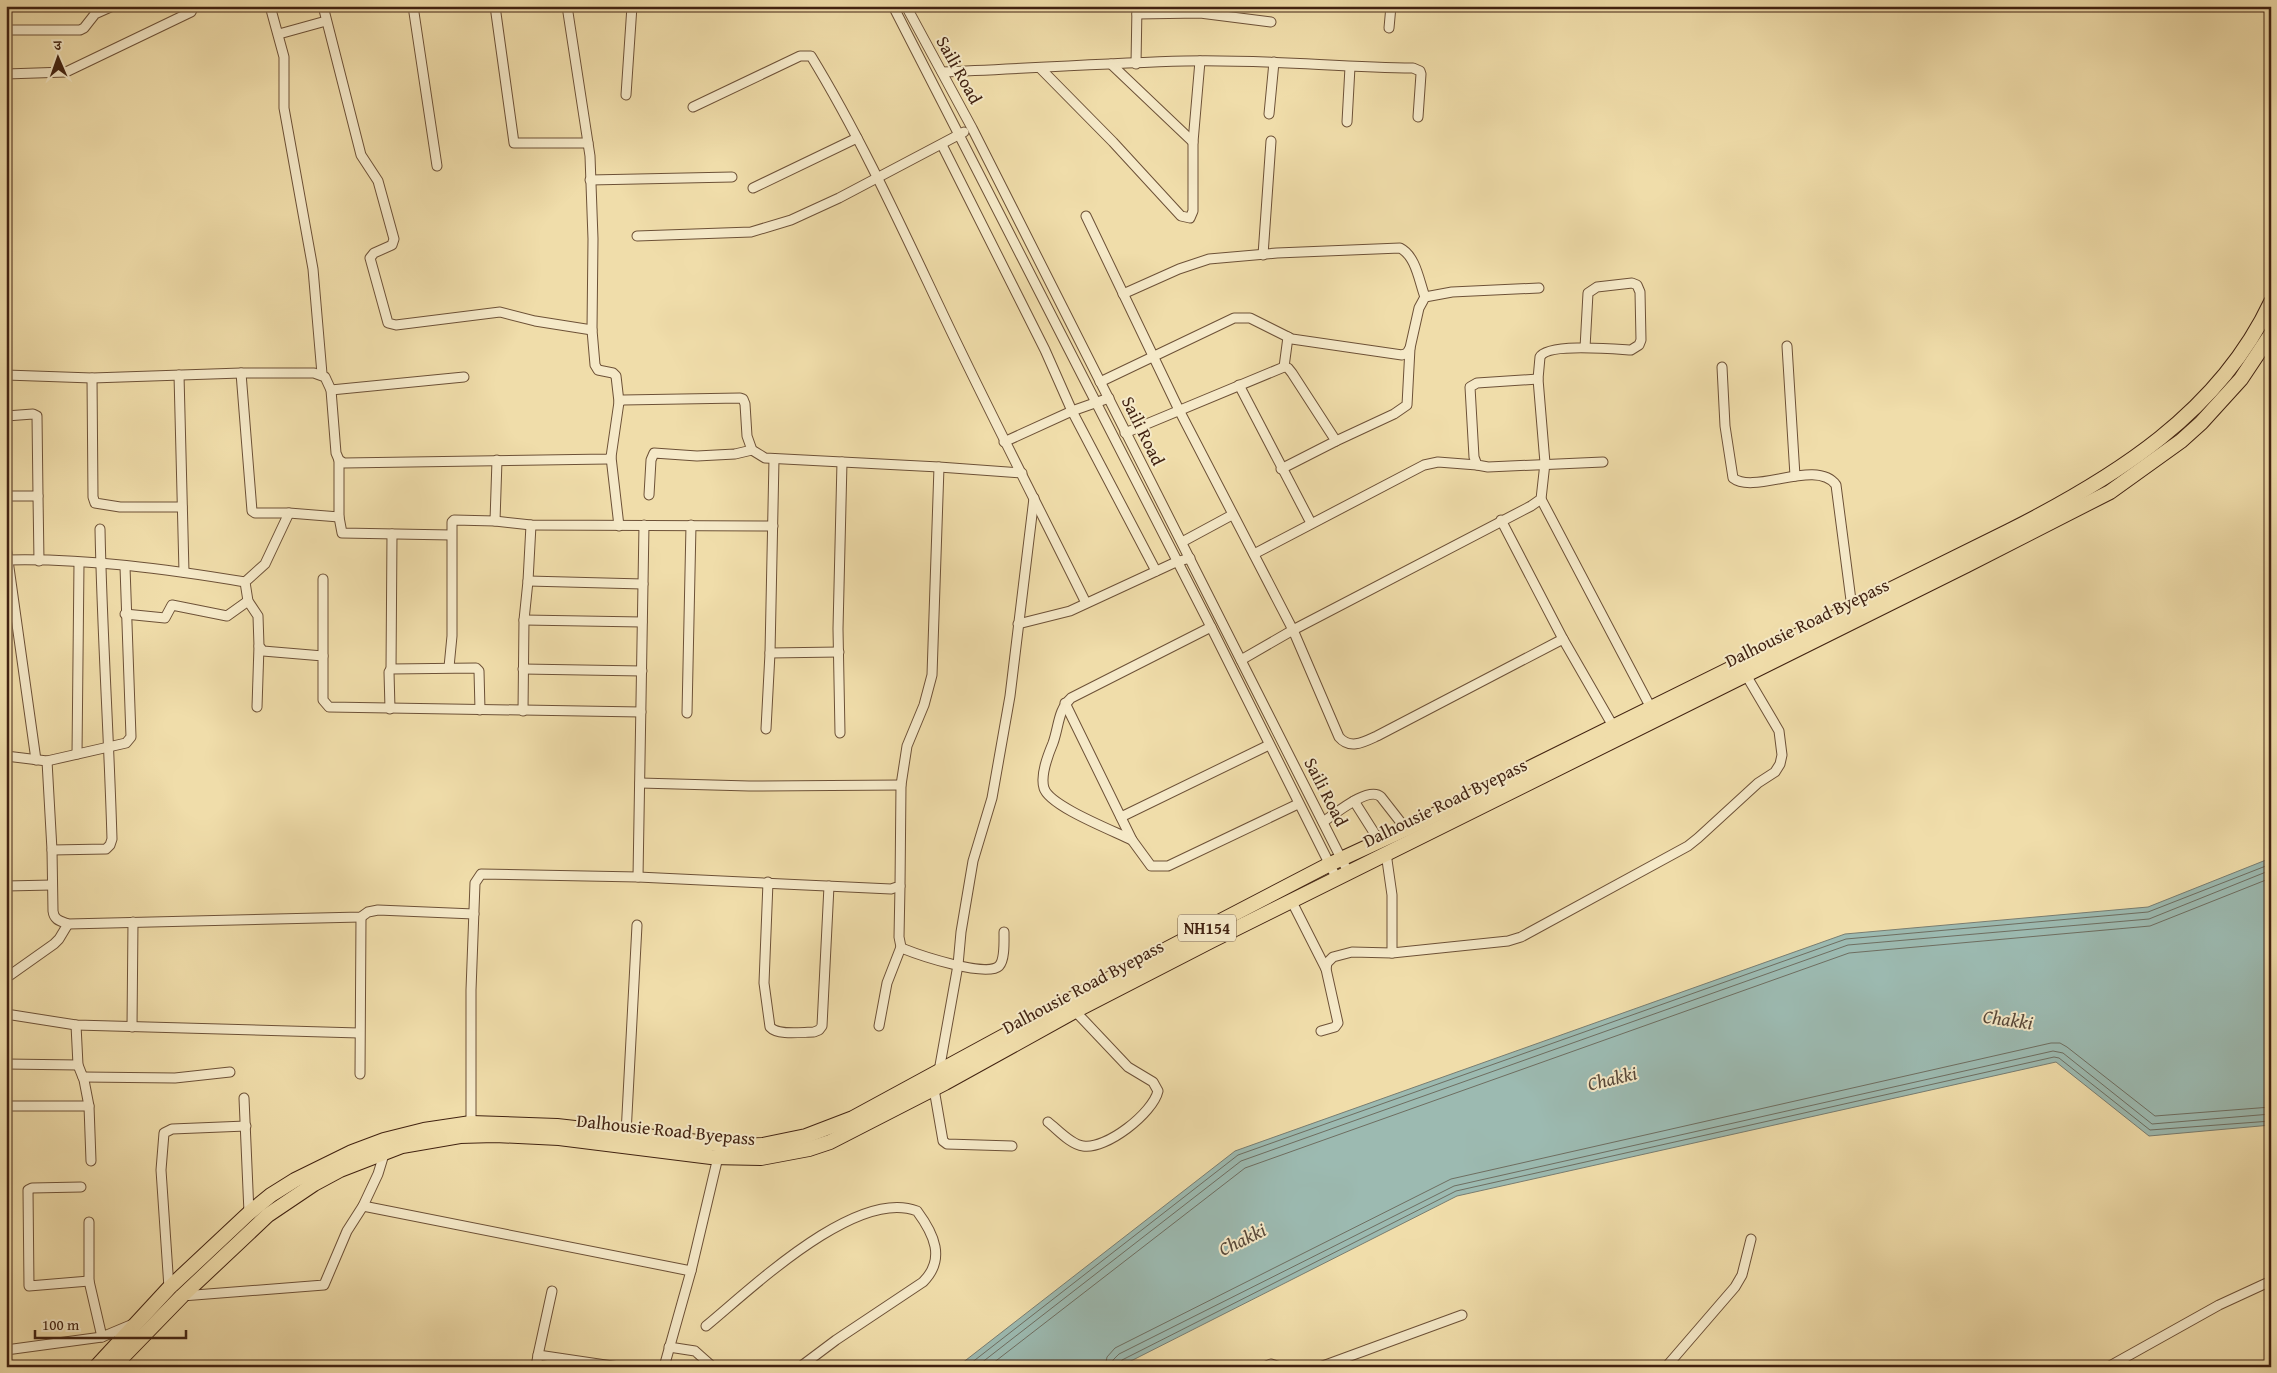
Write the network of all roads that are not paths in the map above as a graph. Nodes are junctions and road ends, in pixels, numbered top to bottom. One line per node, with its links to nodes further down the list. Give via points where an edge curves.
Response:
1 (113, 6): 16 (street, via 96,14 80,30)
2 (194, 6): 25 (street, via 191,12 66,72)
3 (270, 6): 17 (street)
4 (323, 6): 13 (street)
5 (413, 6): 38 (street)
6 (495, 6): 35 (street, via 514,143)
7 (567, 6): 35 (street)
8 (632, 6): 26 (street)
9 (894, 6): 32 (street)
10 (906, 6): 24 (street, Saili Road)
11 (1391, 6): 15 (street)
12 (1137, 10): 14 (street); 21 (street)
13 (326, 21): 17 (street); 50 (street, via 361,155 378,181 394,239 392,245 370,258 388,323 396,325 500,312)
14 (1271, 22)
15 (1389, 28)
16 (6, 30)
17 (279, 34): 60 (street, via 284,57 284,108 313,269)
18 (1200, 61): 19 (street); 21 (street); 36 (street)
19 (1274, 62): 22 (street); 28 (street)
20 (1110, 64): 21 (street); 23 (street); 36 (street)
21 (1136, 64)
22 (1350, 67): 29 (street, via 1413,68 1420,71); 30 (street)
23 (1040, 68): 24 (street); 36 (street, via 1185,219 1190,218 1193,211)
24 (942, 72): 31 (street, Saili Road)
25 (6, 74)
26 (626, 95)
27 (693, 108): 33 (street, via 807,54 815,62)
28 (1269, 114)
29 (1418, 116)
30 (1347, 122)
31 (972, 128): 32 (street); 66 (street, Saili Road)
32 (960, 135): 37 (street); 71 (street)
33 (857, 138): 40 (street); 42 (street)
34 (1271, 141): 45 (street)
35 (588, 142): 41 (street)
36 (1193, 142)
37 (942, 145): 40 (street); 73 (street, via 1045,350)
38 (437, 166)
39 (732, 177): 41 (street)
40 (878, 178): 44 (street, via 767,229); 77 (street)
41 (590, 180): 50 (street)
42 (753, 188)
43 (1086, 216): 47 (street)
44 (638, 236)
45 (1263, 255): 47 (street, via 1195,263); 48 (street, via 1400,248 1411,259)
46 (1539, 288): 48 (street)
47 (1123, 294): 56 (street)
48 (1425, 296): 54 (street)
49 (2271, 302): 129 (highway, NH154, via 2243,350 2216,387 2181,422 2138,456 2049,511)
50 (592, 330): 70 (street, via 596,368 616,376)
51 (2271, 334): 146 (highway, Dalhousie Road Byepass / NH154, via 2241,379 2201,423 2181,442 2118,487)
52 (1288, 338): 54 (street, via 1395,354 1407,353); 56 (street, via 1250,318 1234,318); 57 (street)
53 (1787, 346): 90 (street)
54 (1410, 348): 76 (street, via 1407,405)
55 (1585, 348): 55 (street, via 1631,350 1639,345 1640,292 1637,285 1597,287 1588,293); 65 (street, via 1542,353)
56 (1152, 356): 66 (street); 72 (street)
57 (1284, 367): 67 (street); 76 (street, via 1292,373)
58 (1722, 367): 90 (street, via 1725,426 1733,478 1743,483)
59 (241, 373): 60 (street); 62 (street); 97 (street, via 251,509 255,513)
60 (322, 374): 68 (street)
61 (6, 375): 64 (street)
62 (179, 375): 64 (street); 96 (street)
63 (464, 377): 68 (street)
64 (92, 378): 96 (street, via 95,503 120,507)
65 (1538, 379): 85 (street); 86 (street, via 1477,383 1470,387)
66 (1100, 382): 69 (street, Saili Road)
67 (1240, 385): 72 (street); 88 (street)
68 (331, 390): 81 (street)
69 (1109, 398): 71 (street); 75 (street, Saili Road)
70 (619, 402): 78 (street, via 740,398 745,404); 79 (street)
71 (1095, 404): 73 (street); 117 (street)
72 (1179, 410): 75 (street); 98 (street)
73 (1072, 411): 77 (street); 121 (street)
74 (6, 416): 93 (street, via 37,416)
75 (1124, 432): 111 (street, Saili Road)
76 (1336, 441): 88 (street)
77 (1004, 442): 89 (street)
78 (752, 450): 80 (street); 91 (street, via 697,456 654,454 650,460)
79 (611, 457): 82 (street); 106 (street)
80 (774, 459): 83 (street); 107 (street)
81 (339, 460): 82 (street, via 350,464); 99 (street)
82 (497, 460): 101 (street)
83 (842, 462): 87 (street); 138 (street)
84 (1603, 462): 85 (street)
85 (1546, 463): 86 (street); 95 (street)
86 (1477, 465): 102 (street, via 1431,463)
87 (939, 466): 89 (street); 165 (street, via 932,675 907,746)
88 (1281, 469): 102 (street)
89 (1022, 473): 94 (street)
90 (1795, 476): 129 (street, via 1826,476 1836,485)
91 (650, 495)
92 (6, 496): 93 (street)
93 (38, 496): 116 (street)
94 (1034, 496): 128 (street); 133 (street)
95 (1541, 499): 100 (street); 149 (street)
96 (182, 507): 122 (street)
97 (289, 513): 99 (street); 125 (street, via 265,564)
98 (1232, 515): 111 (street); 113 (street)
99 (339, 517): 109 (street, via 342,533)
100 (1501, 520): 135 (street); 136 (street)
101 (495, 521): 103 (street); 110 (street, via 454,520)
102 (1310, 523): 113 (street)
103 (531, 525): 106 (street); 124 (street)
104 (644, 525): 105 (street); 106 (street); 126 (street)
105 (691, 525): 107 (street); 154 (street)
106 (619, 526)
107 (773, 526): 139 (street)
108 (100, 529): 119 (street)
109 (392, 534): 110 (street); 143 (street)
110 (451, 536): 142 (street, via 452,636)
111 (1182, 542): 114 (street, Saili Road)
112 (6, 546): 115 (street)
113 (1254, 554): 135 (street)
114 (1190, 558): 117 (street); 141 (street, Saili Road)
115 (8, 560): 116 (street); 162 (street)
116 (39, 561): 118 (street)
117 (1176, 562): 121 (street); 134 (street)
118 (79, 563): 119 (street); 160 (street)
119 (101, 564): 120 (street); 159 (street)
120 (125, 566): 122 (street); 130 (street)
121 (1156, 571): 128 (street)
122 (184, 572): 125 (street)
123 (323, 579): 140 (street)
124 (528, 581): 126 (street); 131 (street)
125 (245, 582): 127 (street)
126 (643, 584): 132 (street)
127 (248, 601): 130 (street, via 227,616 172,605 163,618); 137 (street, via 258,616)
128 (1086, 604): 133 (street)
129 (1852, 608): 149 (highway, NH154)
130 (125, 614): 159 (street, via 131,738 126,743)
131 (524, 620): 132 (street); 144 (street)
132 (642, 622): 145 (street)
133 (1018, 624): 190 (street, via 1010,696 992,798 973,861)
134 (1211, 627): 147 (street); 158 (street)
135 (1293, 630): 136 (street, via 1339,737 1350,745 1377,736); 141 (street)
136 (1563, 639): 155 (street)
137 (259, 646): 140 (street, via 263,651); 148 (street)
138 (839, 652): 139 (street); 157 (street)
139 (770, 654): 156 (street)
140 (323, 656): 150 (street, via 323,700 326,705)
141 (1241, 660): 169 (street, Saili Road)
142 (449, 667): 143 (street); 151 (street, via 476,668 479,671)
143 (391, 669): 150 (street)
144 (523, 669): 145 (street); 152 (street)
145 (642, 671): 153 (street)
146 (1746, 675): 172 (highway, Dalhousie Road Byepass / NH154); 189 (street, via 1779,731 1780,764 1775,772 1758,783 1688,846 1521,937 1490,945)
147 (1065, 704): 168 (street); 171 (street, via 1043,779 1046,793 1074,812)
148 (257, 708)
149 (1651, 708): 155 (highway, NH154)
150 (390, 709): 151 (street)
151 (480, 710): 152 (street)
152 (523, 710): 153 (street)
153 (641, 712): 164 (street)
154 (687, 713)
155 (1613, 726): 170 (highway, NH154)
156 (766, 728)
157 (840, 733)
158 (1269, 745): 167 (street); 168 (street)
159 (109, 746): 160 (street); 173 (street, via 110,845 106,849)
160 (77, 754): 163 (street)
161 (6, 756): 162 (street)
162 (36, 760): 163 (street)
163 (47, 761): 173 (street)
164 (640, 783): 165 (street); 175 (street)
165 (901, 785): 180 (street)
166 (1354, 801): 169 (street); 170 (street, via 1367,794 1378,794); 172 (street)
167 (1298, 804): 171 (street, via 1168,866 1150,866); 174 (street)
168 (1121, 817): 171 (street)
169 (1323, 822): 174 (street, Saili Road)
170 (1406, 829): 172 (highway, NH154)
171 (1132, 840)
172 (1383, 847): 174 (highway, Dalhousie Road Byepass / NH154); 189 (street, via 1392,895)
173 (52, 850): 177 (street)
174 (1338, 869): 181 (highway, Dalhousie Road Byepass / NH154); 202 (highway, NH154, via 1092,988)
175 (638, 877): 176 (street); 182 (street, via 481,874 476,883)
176 (768, 882): 179 (street); 179 (street, via 764,983 770,1027 781,1031 814,1032 822,1026)
177 (52, 885): 178 (street); 185 (street, via 54,914 58,921)
178 (6, 886)
179 (829, 886): 180 (street, via 891,889)
180 (900, 886): 188 (street)
181 (1291, 900): 191 (street); 193 (highway, Dalhousie Road Byepass / NH154)
182 (474, 914): 183 (street, via 378,910); 211 (street)
183 (361, 917): 184 (street); 199 (street)
184 (133, 922): 185 (street); 197 (street)
185 (68, 924): 192 (street, via 59,939)
186 (636, 925): 213 (street)
187 (1004, 932): 190 (street, via 1000,966 987,970)
188 (901, 947): 190 (street); 196 (street, via 887,983)
189 (1392, 953): 191 (street, via 1339,954 1327,963)
190 (958, 965): 202 (street)
191 (1326, 969): 198 (street, via 1338,1024)
192 (6, 978)
193 (1075, 1011): 206 (highway, Dalhousie Road Byepass / NH154); 210 (street, via 1128,1067 1153,1082 1158,1090 1157,1097 1120,1134 1090,1146 1078,1145)
194 (6, 1014): 195 (street)
195 (76, 1025): 197 (street); 201 (street)
196 (879, 1026)
197 (132, 1027): 199 (street)
198 (1321, 1031)
199 (359, 1033): 204 (street)
200 (6, 1064): 201 (street)
201 (78, 1065): 205 (street)
202 (940, 1071): 213 (highway, NH154, via 853,1118 782,1142 734,1146)
203 (230, 1072): 205 (street, via 175,1078)
204 (360, 1074)
205 (83, 1077): 209 (street)
206 (934, 1089): 214 (street, via 943,1141 947,1144); 216 (highway, Dalhousie Road Byepass / NH154, via 830,1142 809,1149 760,1158)
207 (244, 1098): 212 (street)
208 (6, 1106): 209 (street)
209 (89, 1106): 217 (street)
210 (1048, 1122)
211 (471, 1123): 213 (highway, NH154, via 557,1126); 220 (highway, NH154, via 424,1130 352,1152 296,1180)
212 (246, 1126): 220 (street); 226 (street, via 172,1129 164,1133 161,1170)
213 (626, 1134)
214 (1012, 1146)
215 (385, 1152): 216 (highway, Dalhousie Road Byepass / NH154, via 425,1140 495,1135 560,1138); 219 (street); 228 (highway, Dalhousie Road Byepass / NH154, via 340,1170 289,1199)
216 (718, 1157): 223 (street)
217 (91, 1161)
218 (80, 1187): 224 (street, via 28,1190 30,1286)
219 (363, 1206): 223 (street); 228 (street, via 347,1231 324,1285)
220 (249, 1213): 226 (highway, NH154)
221 (89, 1222): 224 (street)
222 (1751, 1239): 246 (street, via 1742,1275 1735,1287)
223 (691, 1271): 233 (street)
224 (90, 1281): 232 (street)
225 (2271, 1281): 247 (street, via 2219,1305)
226 (169, 1288): 230 (highway, NH154)
227 (552, 1291): 235 (street)
228 (182, 1296): 237 (highway, Dalhousie Road Byepass / NH154)
229 (1462, 1315): 245 (street)
230 (138, 1322): 232 (street); 236 (highway, NH154)
231 (706, 1326): 242 (street, via 803,1246 845,1222 879,1210 906,1208 917,1211 936,1250 937,1259 931,1274)
232 (102, 1336): 234 (street)
233 (669, 1347): 240 (street); 241 (street, via 695,1351)
234 (6, 1350)
235 (538, 1355): 238 (street); 239 (street)
236 (96, 1367)
237 (113, 1367)
238 (536, 1367)
239 (619, 1367)
240 (664, 1367)
241 (713, 1367)
242 (800, 1367)
243 (1264, 1367): 244 (street, via 1271,1364)
244 (1280, 1367)
245 (1320, 1367)
246 (1666, 1367)
247 (2108, 1367)

